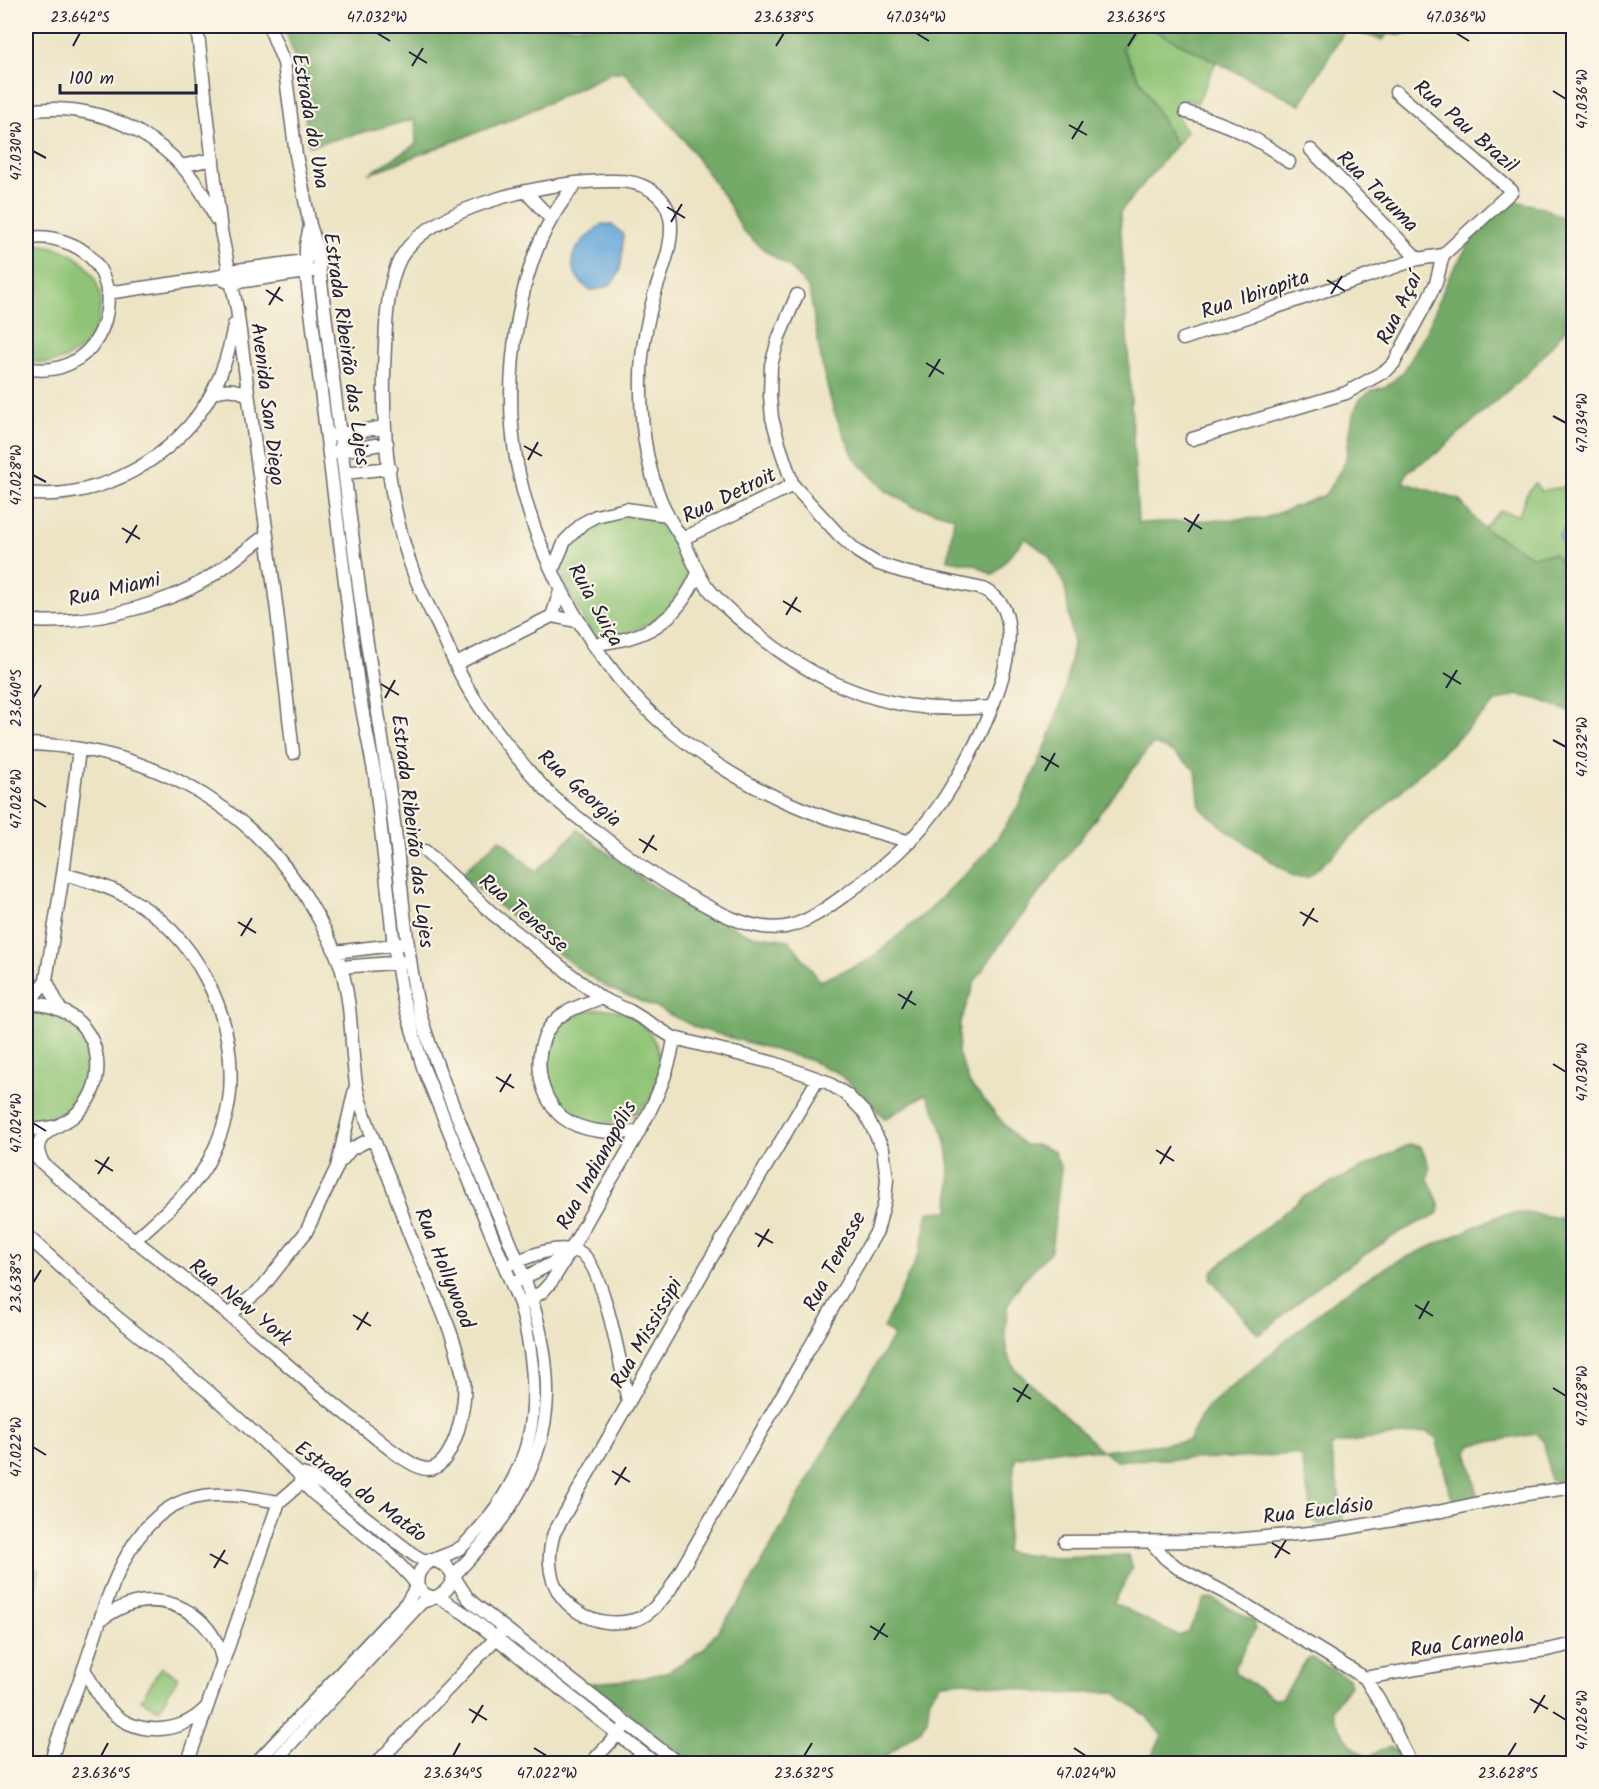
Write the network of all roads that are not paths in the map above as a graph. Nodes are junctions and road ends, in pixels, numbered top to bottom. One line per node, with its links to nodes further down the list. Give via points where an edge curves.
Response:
1 (197, 26): 7 (street, Avenida San Diego)
2 (270, 26): 14 (street, Estrada do Una, via 284,63)
3 (1396, 92): 12 (street, Rua Pau Brazil)
4 (26, 111): 9 (street, via 100,115 149,137)
5 (1186, 112): 8 (street, via 1245,133)
6 (1311, 150): 18 (street, Rua Taruma)
7 (213, 159): 9 (street); 15 (street, Avenida San Diego)
8 (1289, 162)
9 (181, 166): 15 (street, via 206,196)
10 (576, 184): 11 (street, Rua Georgia); 13 (street, Ruia Suiça); 39 (street, Rua Georgia, via 636,183 664,201 670,215 668,251 645,335 641,369 641,411 647,451)
11 (525, 191): 13 (street); 28 (street, Rua Georgia, via 481,204 445,221 414,241 402,256 387,309)
12 (1512, 191): 17 (street, Rua Açaí)
13 (550, 218): 42 (street, Ruia Suiça, via 521,300 511,395 517,464)
14 (310, 225): 19 (street, Estrada Ribeirão das Lajes)
15 (221, 231): 20 (street, Avenida San Diego)
16 (26, 239): 21 (street, via 50,237 70,243 88,255 101,272)
17 (1443, 255): 18 (street, Rua Ibirapita); 31 (street, Rua Açaí, via 1436,283 1388,370 1346,393)
18 (1418, 259): 24 (street, Rua Ibirapita)
19 (310, 268): 20 (street); 29 (street, Estrada Ribeirão das Lajes); 30 (street, Estrada Ribeirão das Lajes)
20 (230, 277): 21 (street); 23 (street, Avenida San Diego)
21 (108, 292): 25 (street, via 103,329 80,358 46,370)
22 (797, 295): 37 (street, Rua Georgia, via 779,337 770,396 772,418)
23 (237, 309): 26 (street, via 230,346); 27 (street, Avenida San Diego)
24 (1183, 339)
25 (26, 368)
26 (213, 393): 27 (street, via 224,388); 38 (street, via 179,438 149,462 111,482 73,492)
27 (248, 395): 40 (street, Avenida San Diego)
28 (385, 427): 29 (street); 32 (street, Rua Georgia)
29 (340, 434): 30 (street); 33 (street, Estrada Ribeirão das Lajes)
30 (327, 436): 34 (street, Estrada Ribeirão das Lajes)
31 (1192, 439)
32 (387, 443): 33 (street); 35 (street, Rua Georgia)
33 (343, 451): 34 (street); 36 (street, Estrada Ribeirão das Lajes)
34 (330, 453): 36 (street, Estrada Ribeirão das Lajes)
35 (390, 468): 36 (street); 51 (street, Rua Georgia, via 400,529 414,574)
36 (342, 481): 59 (street, Estrada Ribeirão das Lajes, via 393,810); 60 (street, Estrada Ribeirão das Lajes, via 359,693 375,776)
37 (793, 485): 41 (street, Rua Detroit); 52 (street, Rua Georgia, via 840,536 876,563 994,595 1006,614 1009,637)
38 (26, 493)
39 (667, 515): 41 (street); 43 (street, Rua Detroit, via 626,510 603,514 583,523)
40 (265, 536): 48 (street, Rua Miami, via 203,581 175,595 97,617); 55 (street, Avenida San Diego)
41 (682, 539): 45 (street)
42 (540, 541): 43 (street); 44 (street, Ruia Suiça)
43 (565, 541): 44 (street)
44 (553, 569): 46 (street, Ruia Suiça)
45 (698, 573): 50 (street, via 685,599 661,624 627,639); 52 (street, via 706,586 774,648 822,678 890,702 957,709)
46 (561, 588): 47 (street); 49 (street, Ruia Suiça)
47 (552, 616): 49 (street); 51 (street)
48 (26, 621)
49 (580, 622): 50 (street, Ruia Suiça)
50 (592, 644): 56 (street, Ruia Suiça, via 646,709 735,777 808,811)
51 (456, 664): 56 (street, Rua Georgia, via 492,723 549,793 650,873 715,911 748,924 786,927 807,920 868,878)
52 (992, 707): 56 (street, Rua Georgia, via 953,785)
53 (26, 744): 54 (street, Rua Hollywood)
54 (79, 750): 58 (street); 61 (street, Rua Hollywood, via 154,770 234,814 293,877)
55 (293, 753)
56 (910, 842)
57 (425, 851): 66 (street, Rua Tenesse, via 493,914)
58 (63, 874): 65 (street); 80 (street, via 128,897 181,940 217,1000 226,1035 230,1093 207,1164 177,1201)
59 (408, 944): 60 (street); 62 (street, Estrada Ribeirão das Lajes)
60 (394, 946): 61 (street); 63 (street, Estrada Ribeirão das Lajes)
61 (335, 952): 64 (street, Rua Hollywood)
62 (410, 961): 63 (street); 82 (street, Estrada Ribeirão das Lajes, via 432,1049)
63 (397, 963): 64 (street); 83 (street, Estrada Ribeirão das Lajes, via 423,1067)
64 (340, 968): 71 (street, Rua Hollywood, via 348,994)
65 (46, 980): 67 (street); 68 (street)
66 (601, 998): 69 (street, Rua Tenesse); 74 (street, via 565,1014 550,1029 541,1047 542,1086 563,1117 579,1126 603,1132)
67 (27, 1004): 68 (street)
68 (60, 1009): 72 (street, via 83,1026 98,1062 96,1085 89,1099 75,1115)
69 (674, 1038): 70 (street, Rua Tenesse, via 774,1063); 74 (street, Rua Indianapólis, via 669,1065)
70 (818, 1079): 89 (street, Rua Mississipi); 100 (street, Rua Tenesse, via 857,1104 883,1149 887,1179 877,1231 669,1591 654,1609 635,1620 612,1623)
71 (356, 1087): 75 (street, Rua Hollywood); 78 (street, Rua Hollywood)
72 (57, 1126): 73 (street); 77 (street, via 39,1141 39,1154)
73 (26, 1128)
74 (638, 1132): 81 (street, Rua Indianapólis)
75 (373, 1138): 78 (street, via 351,1149); 90 (street, Rua Hollywood, via 446,1318 464,1382 457,1433)
76 (26, 1148): 77 (street, Rua New York)
77 (46, 1167): 80 (street, Rua New York)
78 (337, 1167): 88 (street, Rua Hollywood, via 306,1232 261,1289)
79 (26, 1235): 91 (street, Estrada do Matão)
80 (134, 1241): 88 (street, Rua New York)
81 (569, 1253): 82 (street, via 554,1250); 84 (street); 86 (street, Rua Indianapólis, via 552,1281); 89 (street, via 587,1256 594,1270 611,1322)
82 (519, 1261): 83 (street); 84 (street, Estrada Ribeirão das Lajes)
83 (506, 1266): 85 (street, Estrada Ribeirão das Lajes)
84 (525, 1277): 85 (street); 86 (street, Estrada Ribeirão das Lajes)
85 (512, 1283): 87 (street, Estrada Ribeirão das Lajes)
86 (532, 1299): 87 (street); 97 (street, Estrada Ribeirão das Lajes, via 546,1364 547,1401 540,1443 525,1484 500,1524)
87 (519, 1304): 96 (street, Estrada Ribeirão das Lajes, via 529,1337 535,1388 524,1458 512,1484 465,1544 455,1553)
88 (229, 1315): 90 (street, Rua New York, via 406,1461 423,1469)
89 (628, 1402): 100 (street, Rua Mississipi, via 554,1533 550,1549 554,1583)
90 (440, 1465)
91 (303, 1478): 93 (street); 96 (street, Estrada do Matão, via 344,1500 423,1560); 98 (street)
92 (1574, 1487): 95 (street, Rua Euclásio, via 1330,1532)
93 (279, 1502): 101 (street, via 236,1494 215,1495 192,1498 167,1509 143,1530 126,1555); 105 (street)
94 (1065, 1542): 95 (street, Rua Euclásio)
95 (1152, 1543): 107 (street, via 1178,1568)
96 (433, 1560): 97 (street, Estrada do Matão, via 447,1566); 98 (street, via 420,1571)
97 (452, 1576): 99 (street); 102 (street, Estrada do Matão, via 467,1597)
98 (417, 1584): 99 (street, via 424,1594); 113 (street, via 392,1619)
99 (438, 1597): 103 (street); 114 (street, via 422,1602)
100 (576, 1612)
101 (100, 1620): 105 (street, via 135,1603 166,1602 181,1606 215,1638); 106 (street)
102 (506, 1628): 103 (street); 109 (street, Estrada do Matão)
103 (496, 1638): 110 (street); 115 (street)
104 (1574, 1644): 107 (street, Rua Carneola)
105 (223, 1665): 108 (street)
106 (84, 1669): 108 (street, via 105,1706 131,1724 147,1729 165,1730 181,1725 196,1718); 111 (street)
107 (1365, 1678): 119 (street)
108 (209, 1705): 112 (street)
109 (627, 1725): 110 (street); 118 (street, Estrada do Matão)
110 (618, 1735): 116 (street); 117 (street)
111 (50, 1764)
112 (187, 1764)
113 (255, 1764)
114 (272, 1764)
115 (376, 1764)
116 (590, 1764)
117 (656, 1764)
118 (679, 1764)
119 (1411, 1764)

